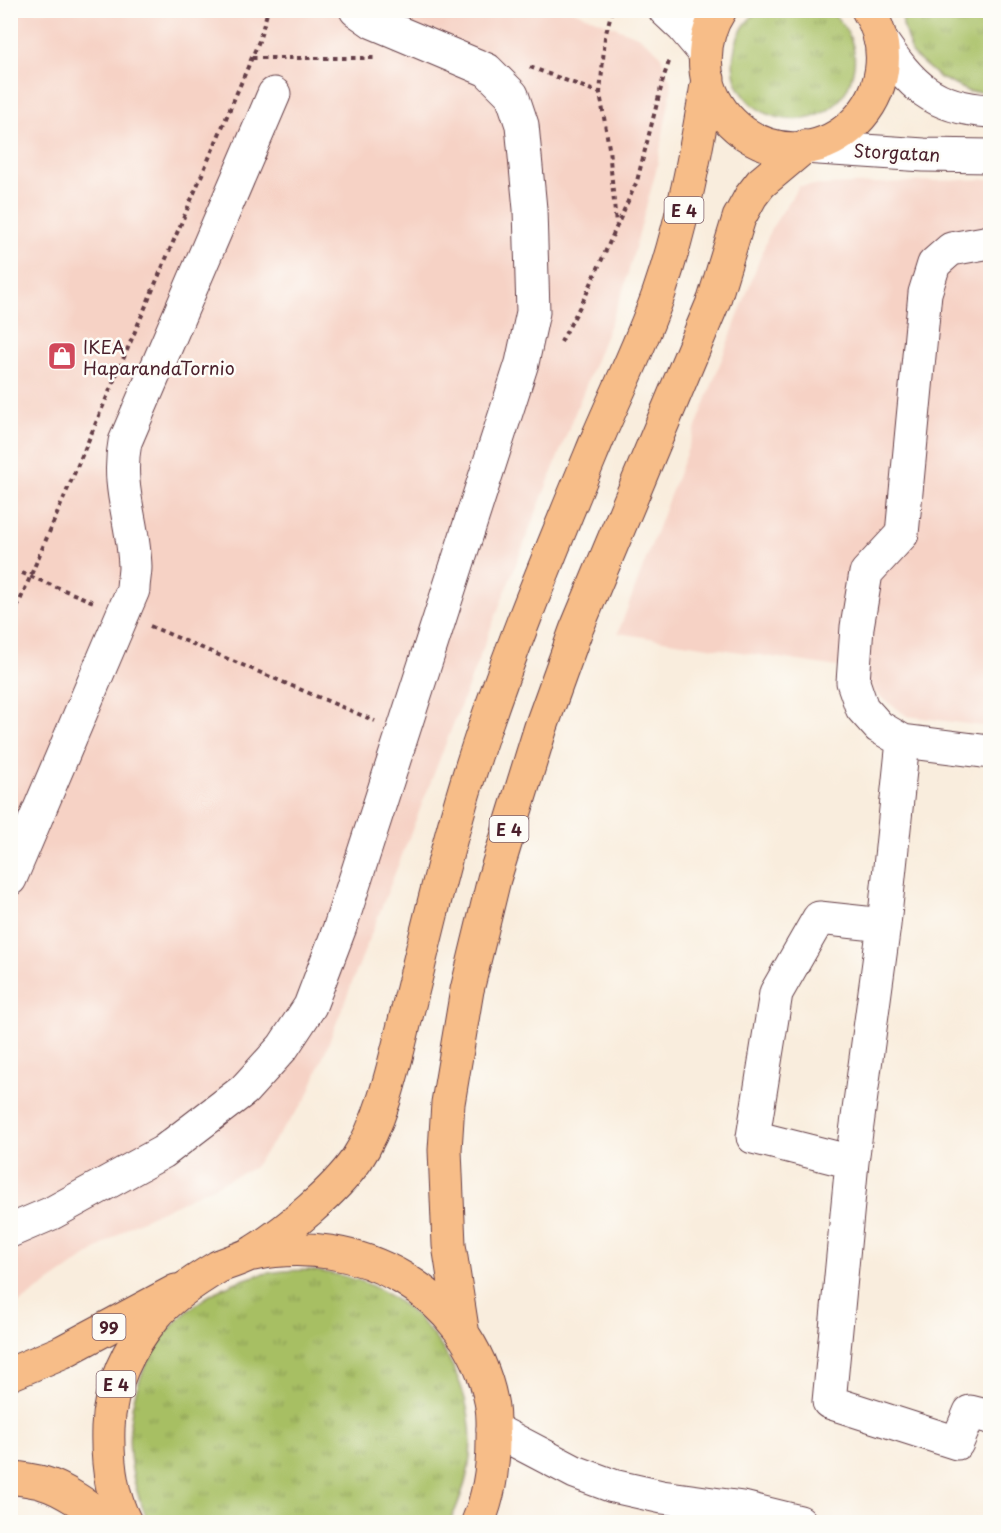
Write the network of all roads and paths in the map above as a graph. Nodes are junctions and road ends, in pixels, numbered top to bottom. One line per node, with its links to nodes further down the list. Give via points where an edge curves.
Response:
1 (268, 10): 15 (path, via 259,41)
2 (356, 10): 18 (street, via 372,22 487,70 512,95 522,125 530,209 533,312 522,363)
3 (612, 10): 12 (path, via 605,37 600,93)
4 (665, 10): 7 (street, via 683,27)
5 (720, 10): 7 (main road, E 4, via 712,26)
6 (875, 21): 9 (street, via 894,60 922,91 952,106); 10 (main road, E 4, via 882,52 880,78 868,107 841,135)
7 (707, 66): 10 (main road, E 4, via 712,93 724,114 746,134 774,146); 25 (main road, E 4, via 698,143 660,290 502,677 466,786 377,1117 358,1157 336,1185)
8 (274, 94): 16 (street, via 125,442 122,484 135,568 133,590)
9 (990, 111)
10 (804, 147): 11 (street, Storgatan); 27 (main road, E 4, via 761,183 739,218 714,300 576,630 494,879 467,990 448,1103 445,1150 449,1245)
11 (990, 156)
12 (616, 225)
13 (990, 242): 19 (street, via 951,249 934,264 925,293 902,534 866,573 853,682 862,708 879,727)
14 (22, 573): 15 (path)
15 (31, 576): 16 (path); 17 (path)
16 (123, 615): 18 (path); 21 (street)
17 (10, 624)
18 (402, 733): 24 (street, via 340,927 310,1006 283,1047 244,1090 163,1152 52,1213)
19 (903, 741): 20 (street); 22 (street)
20 (990, 752)
21 (10, 879)
22 (884, 925): 23 (street); 23 (street, via 819,918 776,993 753,1137)
23 (852, 1162): 29 (street, via 829,1402 957,1443 970,1412)
24 (10, 1231)
25 (252, 1254): 26 (main road, E 4); 27 (main road, E 4, via 303,1248 370,1261 422,1291)
26 (204, 1276): 28 (main road, 99, via 62,1352); 33 (main road, E 4, via 154,1317 126,1360 113,1393 108,1419 108,1469)
27 (463, 1335): 30 (main road, E 4, via 488,1389)
28 (10, 1374)
29 (990, 1416)
30 (493, 1429): 34 (main road, E 4, via 487,1502); 35 (street, via 576,1472 613,1486)
31 (10, 1477): 32 (main road, via 45,1483)
32 (107, 1522)
33 (125, 1522)
34 (478, 1522)
35 (800, 1522)

